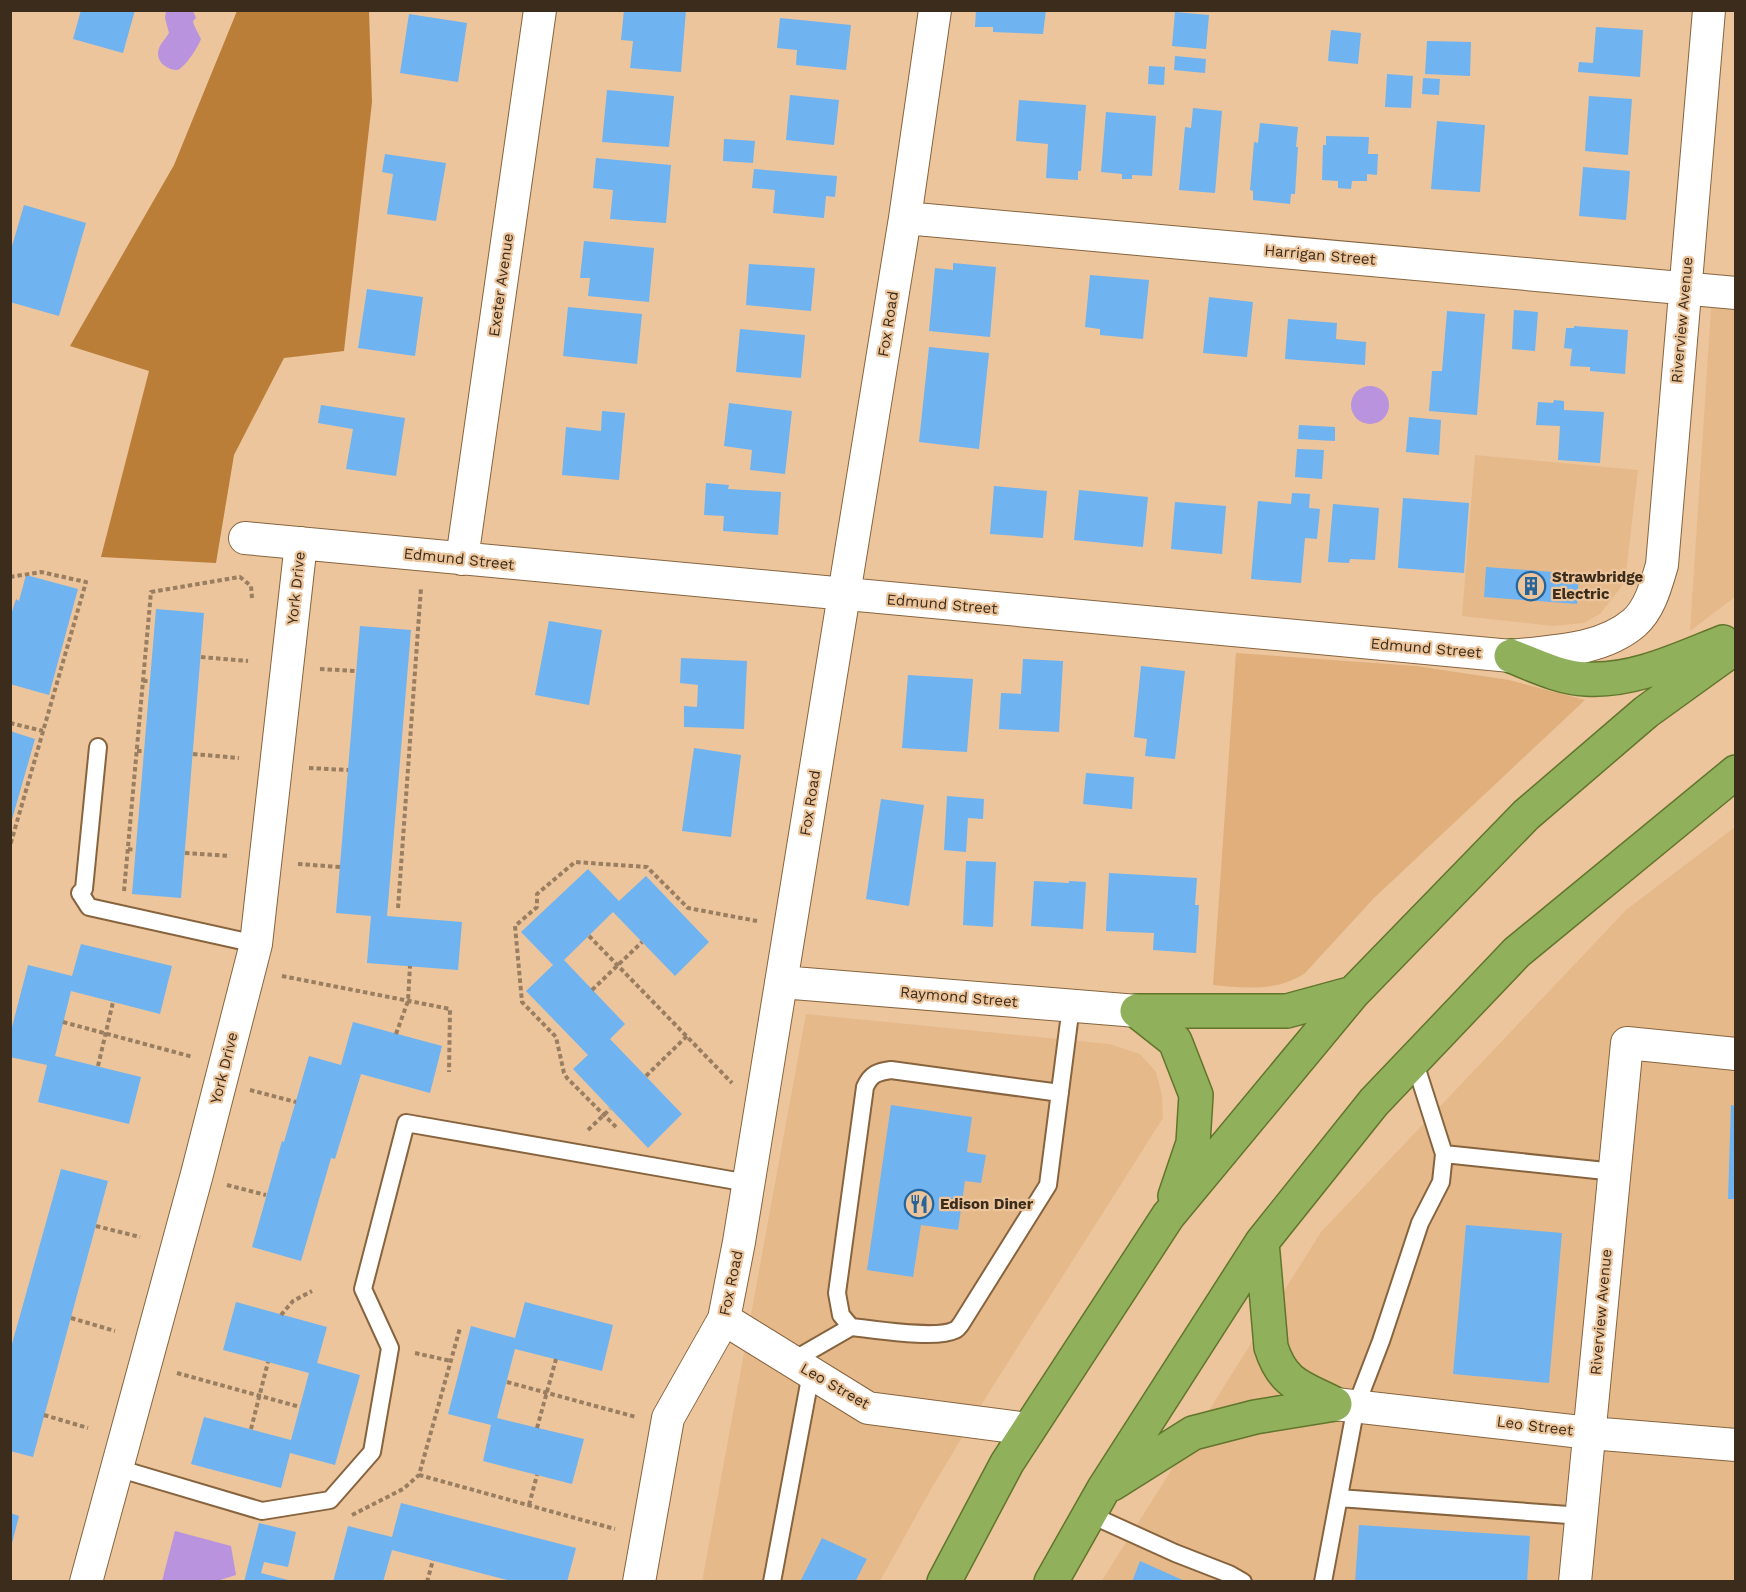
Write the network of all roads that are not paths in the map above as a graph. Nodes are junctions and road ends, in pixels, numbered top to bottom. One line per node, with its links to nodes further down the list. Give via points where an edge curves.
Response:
1 (540, 10): 9 (street, Exeter Avenue)
2 (935, 10): 4 (street, Fox Road)
3 (1709, 10): 5 (street, Riverview Avenue)
4 (905, 218): 5 (street, Harrigan Street); 10 (street, Fox Road)
5 (1684, 288): 6 (street, Harrigan Street); 11 (street, Riverview Avenue, via 1662,566 1654,594)
6 (1736, 293)
7 (245, 538): 8 (street, Edmund Street)
8 (301, 543): 9 (street, Edmund Street); 19 (street, York Drive)
9 (462, 559): 10 (street, Edmund Street)
10 (844, 595): 14 (street, Edmund Street); 20 (street, Fox Road)
11 (1635, 622): 14 (street, Edmund Street, via 1604,641)
12 (1736, 637): 14 (highway, via 1650,670 1612,678 1584,680)
13 (1736, 647): 21 (highway, via 1646,712 1526,815)
14 (1511, 656)
15 (98, 747): 19 (lane, via 84,889 80,893 89,907)
16 (1736, 772): 18 (highway)
17 (1736, 785): 18 (highway)
18 (1677, 820): 25 (highway, via 1517,952)
19 (256, 944): 39 (street, York Drive)
20 (781, 982): 22 (street, Raymond Street); 29 (street, Fox Road)
21 (1353, 993): 23 (highway, via 1287,1011); 30 (highway)
22 (1071, 1006): 23 (street, Raymond Street); 26 (lane)
23 (1137, 1011): 30 (highway, via 1175,1041 1196,1095 1194,1143)
24 (1736, 1054): 28 (street, Riverview Avenue, via 1627,1043)
25 (1414, 1060): 27 (lane); 31 (highway, via 1374,1102)
26 (1060, 1093): 33 (lane, via 1048,1185 956,1330 938,1334 899,1333); 33 (lane, via 891,1070 875,1073 868,1079 837,1293 841,1315)
27 (1444, 1154): 28 (lane); 35 (lane, via 1441,1182 1420,1223 1381,1341)
28 (1615, 1172): 37 (street, Riverview Avenue)
29 (748, 1183): 32 (street, Fox Road); 39 (lane, via 406,1123 363,1289 390,1348 372,1452 330,1500 262,1511)
30 (1168, 1216): 36 (highway)
31 (1262, 1242): 35 (highway, via 1271,1347 1276,1363 1287,1379); 41 (highway)
32 (724, 1319): 34 (street, Leo Street); 44 (street, Fox Road, via 668,1418)
33 (850, 1327): 34 (lane)
34 (801, 1367): 36 (street, Leo Street, via 868,1408); 45 (lane)
35 (1345, 1405): 37 (street, Leo Street); 40 (lane); 41 (highway, via 1255,1417 1194,1433)
36 (1028, 1429): 46 (highway)
37 (1590, 1433): 38 (street, Leo Street); 42 (street, Riverview Avenue)
38 (1736, 1445)
39 (117, 1468): 43 (street, York Drive)
40 (1339, 1498): 42 (lane); 49 (lane)
41 (1096, 1502): 47 (highway); 48 (lane, via 1175,1554)
42 (1582, 1516): 50 (street, Riverview Avenue)
43 (86, 1581)
44 (639, 1581)
45 (772, 1581)
46 (944, 1581)
47 (1051, 1581)
48 (1243, 1581)
49 (1323, 1581)
50 (1575, 1581)

